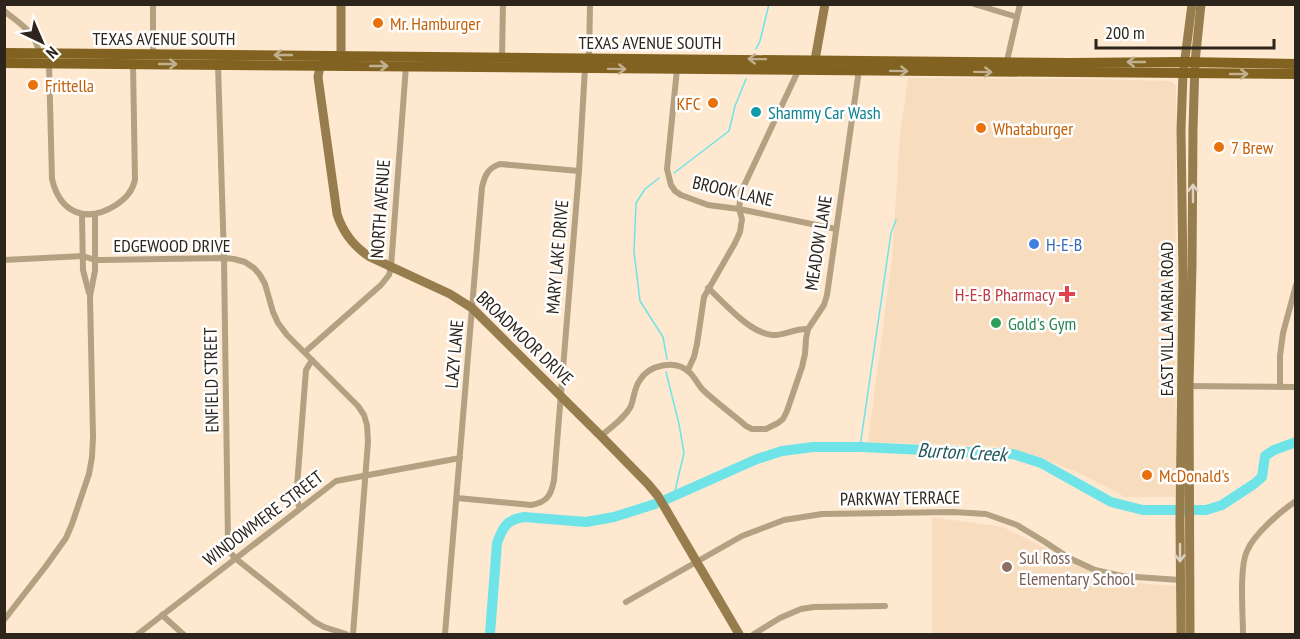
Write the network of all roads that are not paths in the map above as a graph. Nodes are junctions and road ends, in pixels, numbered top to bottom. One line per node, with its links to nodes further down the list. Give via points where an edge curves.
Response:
1 (153, 4): 15 (street)
2 (341, 4): 16 (street)
3 (502, 4): 17 (street)
4 (590, 4): 20 (street, MARY LAKE DRIVE)
5 (825, 4): 18 (street)
6 (974, 4): 11 (street)
7 (1020, 4): 11 (street)
8 (1192, 4): 28 (street, EAST VILLA MARIA ROAD)
9 (1201, 4): 28 (street, EAST VILLA MARIA ROAD)
10 (4, 11): 13 (street, via 31,33)
11 (1017, 17): 27 (street)
12 (4, 53): 13 (main road, TEXAS AVENUE SOUTH)
13 (39, 53): 14 (main road, TEXAS AVENUE SOUTH)
14 (112, 54): 15 (main road, TEXAS AVENUE SOUTH); 21 (main road, via 104,59 53,58)
15 (153, 54): 16 (main road, TEXAS AVENUE SOUTH, one-way to 15)
16 (341, 56): 17 (main road, TEXAS AVENUE SOUTH); 25 (street)
17 (502, 57): 20 (main road, TEXAS AVENUE SOUTH)
18 (815, 60): 20 (main road, TEXAS AVENUE SOUTH, one-way to 20); 27 (main road, TEXAS AVENUE SOUTH); 30 (street)
19 (4, 63): 21 (main road, TEXAS AVENUE SOUTH)
20 (587, 63): 26 (main road, TEXAS AVENUE SOUTH); 29 (main road, TEXAS AVENUE SOUTH, one-way to 29); 33 (street, MARY LAKE DRIVE)
21 (49, 64): 22 (main road, TEXAS AVENUE SOUTH); 36 (street, via 52,178 64,205)
22 (133, 64): 24 (main road, TEXAS AVENUE SOUTH, one-way to 24); 35 (street, via 135,180 129,195)
23 (1296, 64): 28 (main road, TEXAS AVENUE SOUTH)
24 (218, 65): 25 (main road, TEXAS AVENUE SOUTH); 40 (street, ENFIELD STREET)
25 (320, 66): 26 (main road, TEXAS AVENUE SOUTH, one-way to 26); 43 (street, BROADMOOR DRIVE, via 322,110 339,221 359,249)
26 (406, 66): 43 (street, NORTH AVENUE)
27 (1006, 67): 28 (main road, TEXAS AVENUE SOUTH); 31 (main road, TEXAS AVENUE SOUTH, one-way to 27)
28 (1189, 68): 32 (main road, TEXAS AVENUE SOUTH, one-way to 32); 52 (street, EAST VILLA MARIA ROAD, via 1181,129)
29 (677, 69): 30 (main road, TEXAS AVENUE SOUTH); 34 (street, BROOK LANE, via 667,169 671,185 693,201)
30 (798, 69): 31 (main road, TEXAS AVENUE SOUTH); 34 (street, via 746,179)
31 (859, 70): 38 (street, MEADOW LANE)
32 (1296, 74)
33 (579, 171): 47 (street, LAZY LANE, via 500,164 486,173); 55 (street, MARY LAKE DRIVE)
34 (739, 209): 38 (street, BROOK LANE); 45 (street, via 740,232)
35 (107, 210): 36 (street); 37 (street)
36 (89, 214): 37 (street); 39 (street)
37 (95, 228): 42 (street)
38 (837, 229): 48 (street, MEADOW LANE, via 824,305)
39 (83, 256): 41 (street, EDGEWOOD DRIVE); 42 (street, EDGEWOOD DRIVE); 46 (street)
40 (224, 258): 42 (street, EDGEWOOD DRIVE); 49 (street, EDGEWOOD DRIVE, via 254,268 265,284 278,323); 63 (street, ENFIELD STREET, via 228,544)
41 (4, 260)
42 (95, 260): 46 (street)
43 (391, 267): 47 (street, BROADMOOR DRIVE); 49 (street, NORTH AVENUE, via 381,285)
44 (1296, 285): 53 (street, via 1283,333)
45 (708, 288): 48 (street, via 737,317 763,333 774,335); 51 (street)
46 (90, 296): 69 (street, via 93,437 89,474 66,538)
47 (472, 308): 55 (street, BROADMOOR DRIVE); 57 (street, LAZY LANE)
48 (808, 328): 51 (street, MEADOW LANE, via 802,367 787,411 771,428 758,430 746,426 704,391)
49 (305, 352): 50 (street, EDGEWOOD DRIVE)
50 (312, 360): 58 (street, EDGEWOOD DRIVE, via 364,415 368,433); 61 (street, via 306,370 296,499)
51 (688, 370): 56 (street, via 671,365 651,368 639,380 628,410)
52 (1185, 386): 53 (street); 62 (street, EAST VILLA MARIA ROAD)
53 (1280, 387): 54 (street)
54 (1296, 387)
55 (561, 396): 56 (street, BROADMOOR DRIVE); 59 (street, MARY LAKE DRIVE, via 554,480 547,498 531,505)
56 (601, 436): 64 (street, BROADMOOR DRIVE, via 654,490)
57 (460, 458): 58 (street, WINDOWMERE STREET); 59 (street, LAZY LANE)
58 (366, 475): 61 (street, WINDOWMERE STREET, via 336,481); 73 (street, EDGEWOOD DRIVE)
59 (457, 498): 74 (street, LAZY LANE)
60 (1296, 501): 79 (street, via 1247,550 1243,563)
61 (300, 508): 63 (street, WINDOWMERE STREET)
62 (1185, 522): 65 (street, EAST VILLA MARIA ROAD, one-way to 65); 78 (street, EAST VILLA MARIA ROAD)
63 (235, 558): 68 (street, WINDOWMERE STREET); 72 (street, via 315,622)
64 (696, 562): 65 (street, PARKWAY TERRACE, via 742,536 784,520 822,514 966,512 986,514 1017,525 1095,570); 66 (street, PARKWAY TERRACE); 75 (street, BROADMOOR DRIVE)
65 (1180, 580): 77 (street, EAST VILLA MARIA ROAD)
66 (626, 602)
67 (885, 606): 76 (street, via 801,609)
68 (162, 615): 70 (street, WINDOWMERE STREET); 71 (street)
69 (4, 621)
70 (138, 634)
71 (183, 634)
72 (346, 634)
73 (353, 634)
74 (446, 634)
75 (739, 634)
76 (754, 634)
77 (1181, 634)
78 (1190, 634)
79 (1243, 634)

